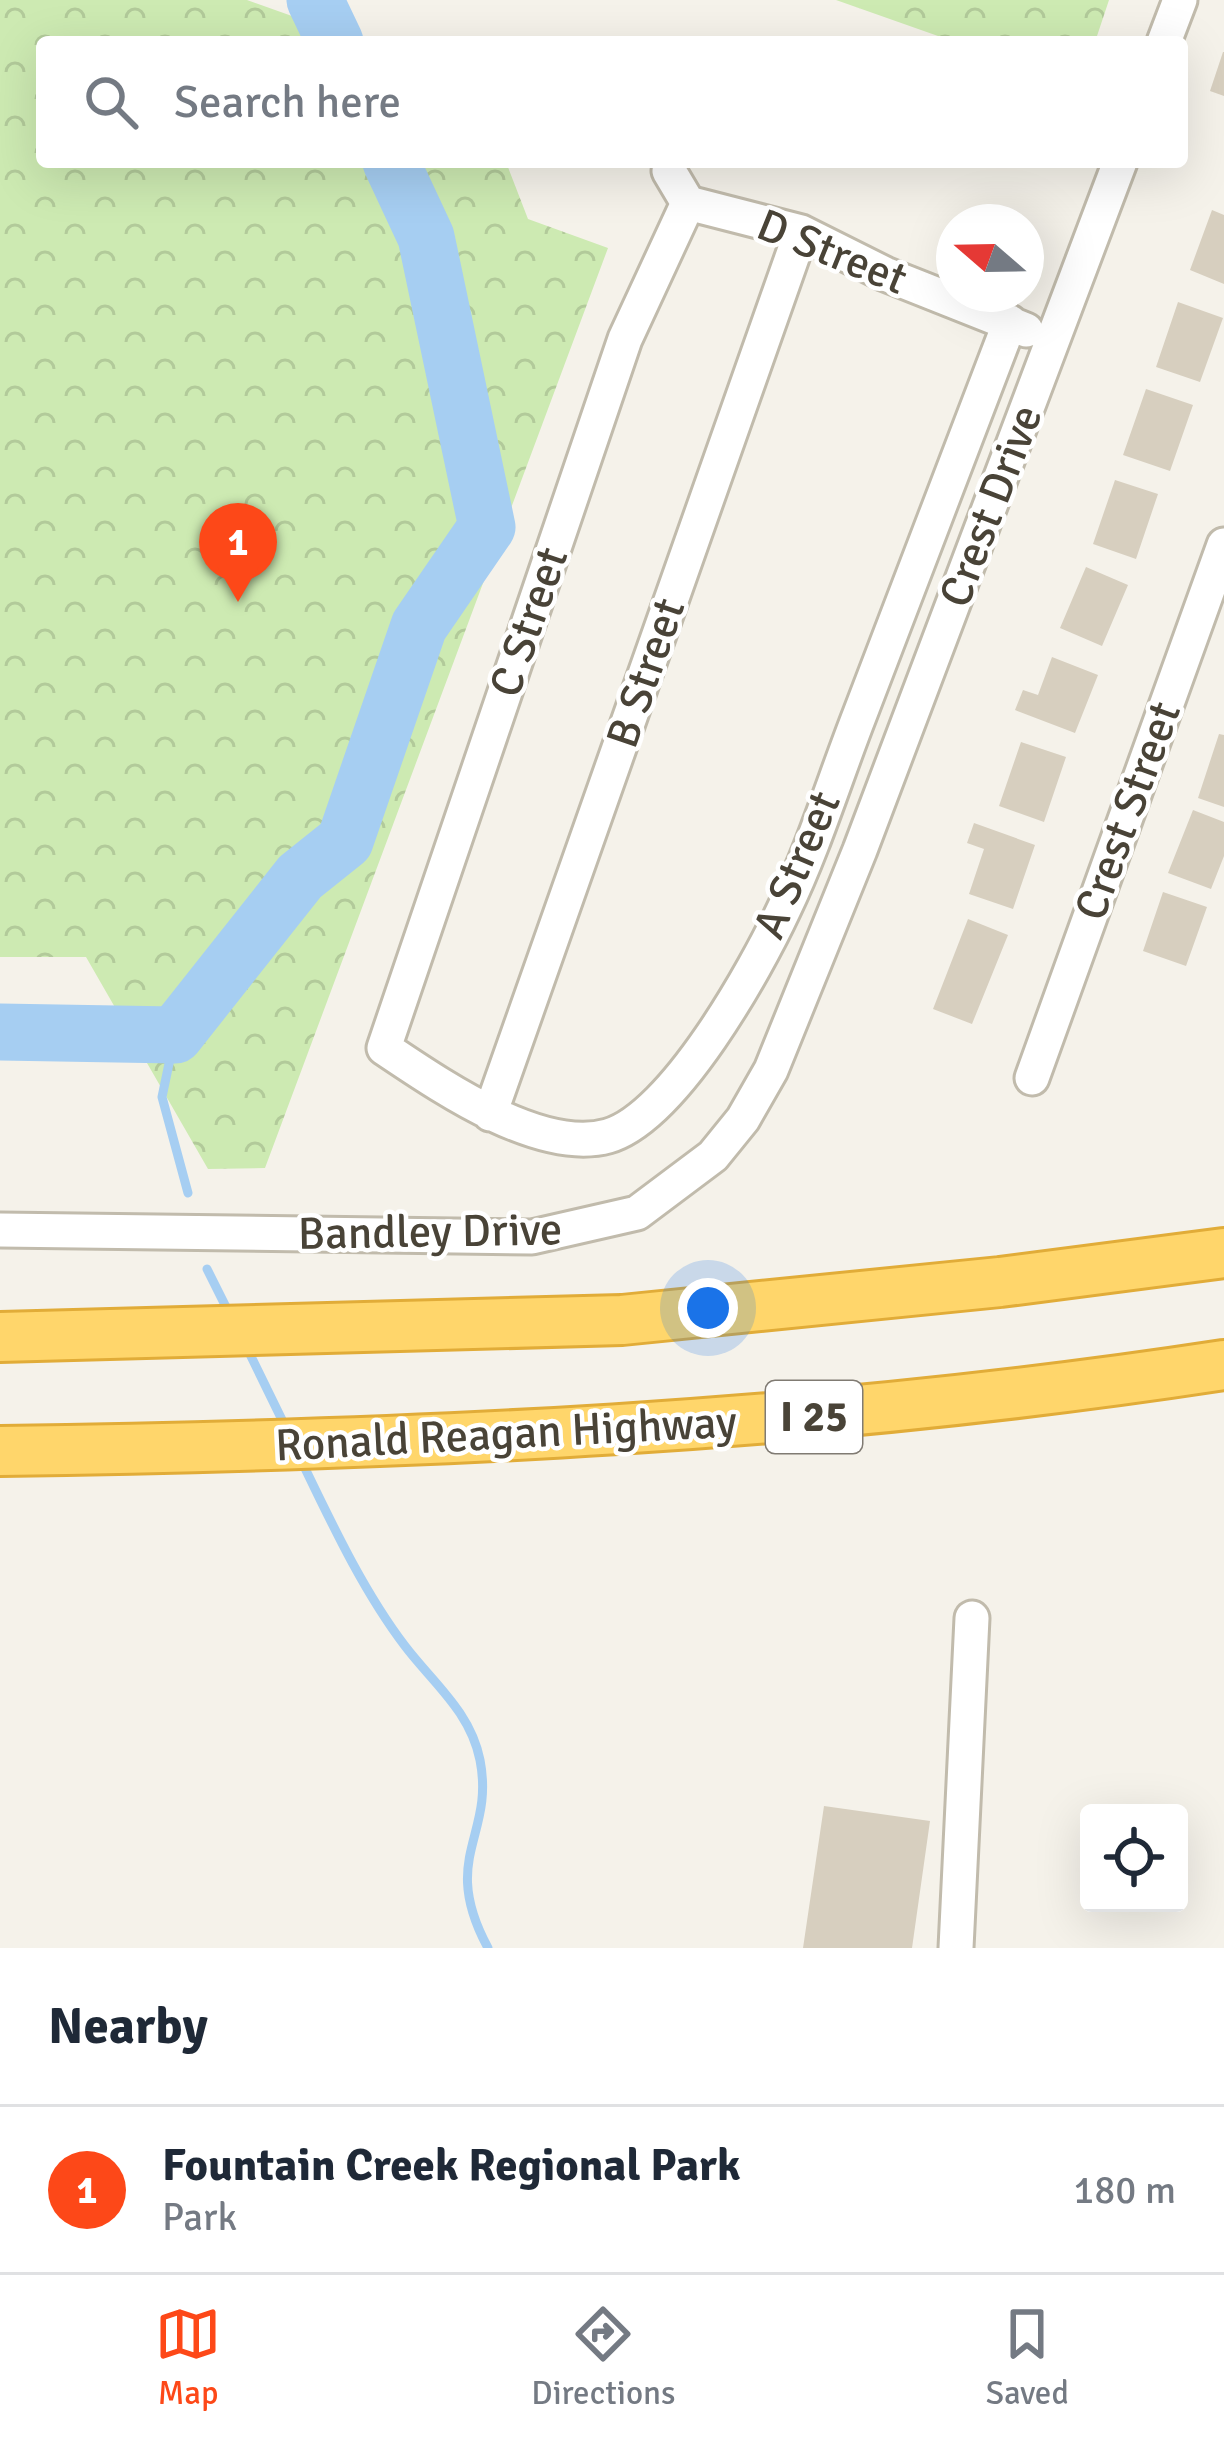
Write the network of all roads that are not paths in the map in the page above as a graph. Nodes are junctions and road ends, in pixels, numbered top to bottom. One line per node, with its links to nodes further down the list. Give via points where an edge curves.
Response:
1 (1180, 0): 2 (street)
2 (1166, 36)
3 (1118, 168): 8 (street, Crest Drive)
4 (669, 171): 5 (street)
5 (688, 203): 6 (street, D Street); 11 (street, C Street, via 625,339)
6 (801, 232): 7 (street, D Street); 13 (street, B Street)
7 (1010, 322): 8 (street, D Street); 13 (street, A Street, via 784,909 724,1015 672,1086 608,1136 562,1136)
8 (1053, 342): 10 (street, Crest Drive)
9 (1224, 545): 12 (street, Crest Street)
10 (860, 850): 14 (street, Bandley Drive, via 743,1120 697,1171 638,1213 532,1238)
11 (384, 1048): 13 (street, A Street)
12 (1032, 1078)
13 (490, 1114)
14 (0, 1231)
15 (1224, 1252): 16 (highway, via 622,1320)
16 (0, 1337)
17 (1224, 1365): 18 (highway, Ronald Reagan Highway / I 25, via 871,1412 645,1431)
18 (0, 1451)
19 (972, 1618): 20 (street)
20 (956, 1948)

